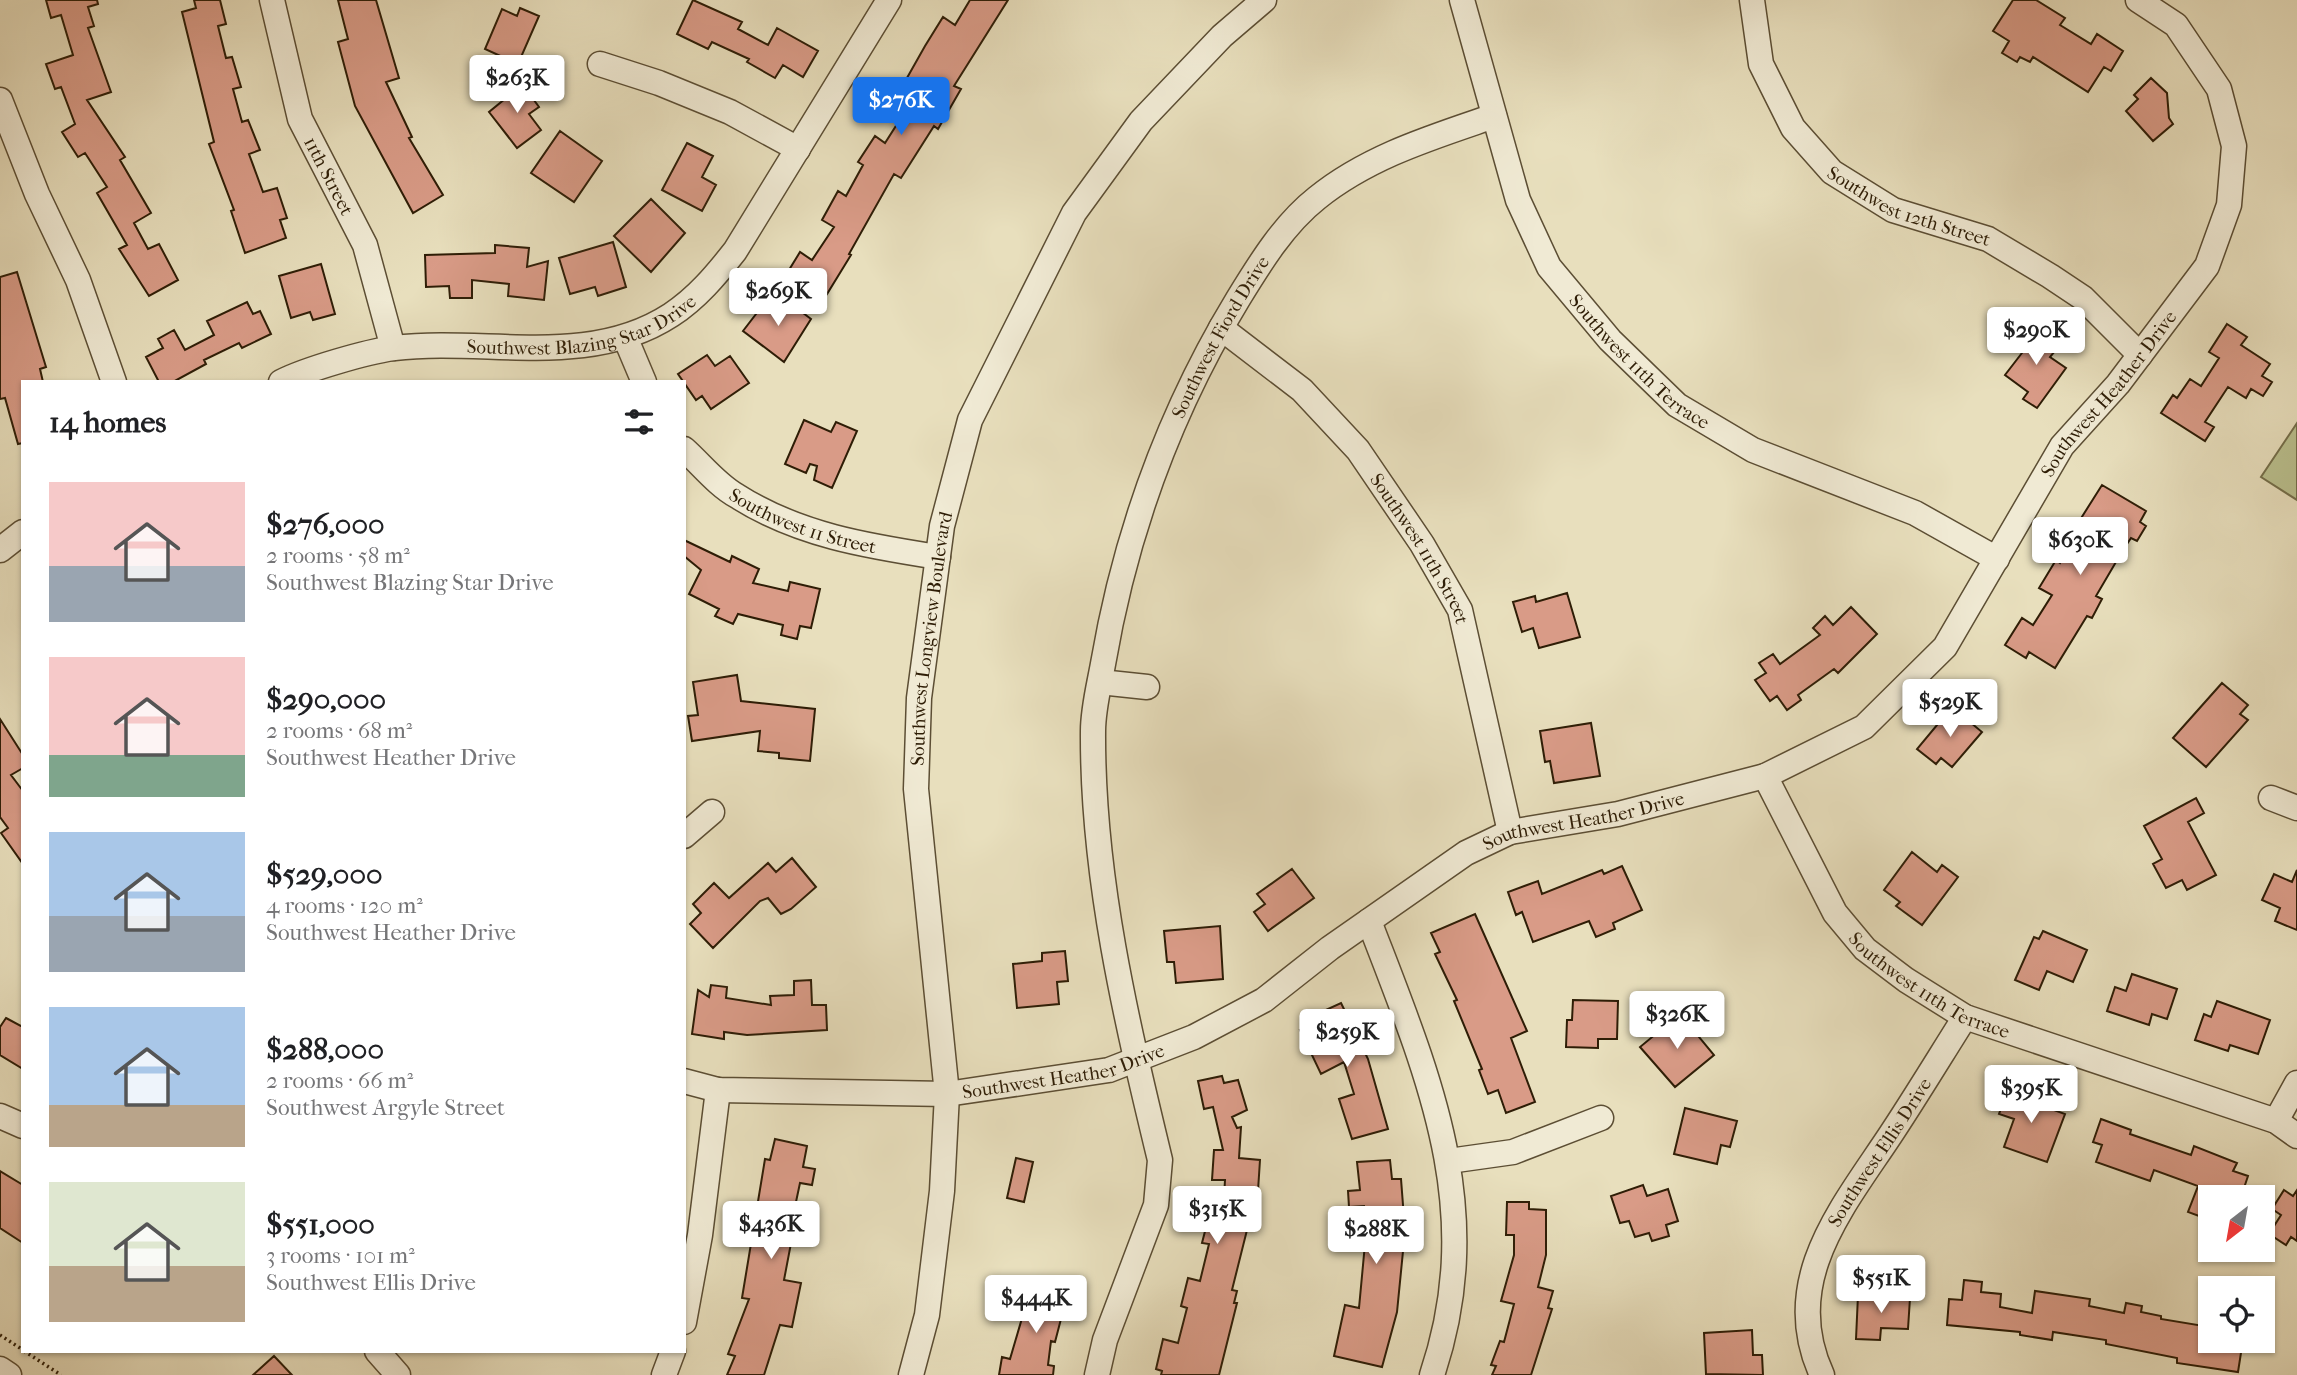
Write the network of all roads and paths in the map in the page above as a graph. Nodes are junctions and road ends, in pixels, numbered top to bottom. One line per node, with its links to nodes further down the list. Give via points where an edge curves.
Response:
1 (272, 0): 13 (street, 11th Street, via 300,119 365,245)
2 (889, 0): 10 (street, Southwest Blazing Star Drive)
3 (1264, 0): 19 (street, Southwest Longview Boulevard, via 1222,36 1141,121 1074,213 970,420)
4 (1462, 0): 9 (street, Southwest 11th Terrace)
5 (1752, 0): 14 (street, Southwest 12th Street, via 1761,64 1793,128 1832,172 1893,210 1987,239 2083,298)
6 (2138, 0): 14 (street, Southwest Heather Drive, via 2176,25 2219,89 2234,146 2229,205 2207,266)
7 (600, 64): 10 (street, via 730,111)
8 (0, 100): 15 (street, via 78,280)
9 (1494, 116): 11 (street, Southwest Fiord Drive, via 1391,152 1317,198 1265,254); 20 (street, Southwest 11th Terrace, via 1518,200 1549,267 1610,340 1677,405 1753,450 1915,513)
10 (798, 149): 12 (street, Southwest Blazing Star Drive, via 707,286 672,314)
11 (1220, 328): 21 (street, Southwest Fiord Drive, via 1146,490 1113,603); 27 (street, Southwest 11th Street, via 1302,390 1358,450 1454,599)
12 (625, 337): 13 (street, Southwest Blazing Star Drive, via 586,346); 17 (street)
13 (393, 348): 16 (street, Southwest Blazing Star Drive)
14 (2140, 355): 20 (street, Southwest Heather Drive, via 2062,446)
15 (113, 380)
16 (288, 380)
17 (643, 380)
18 (686, 451): 19 (street, Southwest 11 Street, via 734,495 790,525 857,544)
19 (938, 557): 35 (street, Southwest Longview Boulevard, via 919,698 916,789)
20 (1997, 559): 23 (street, Southwest Heather Drive, via 1945,647 1864,727)
21 (1100, 682): 22 (street); 31 (street, Southwest Fiord Drive, via 1093,727 1096,815 1109,932)
22 (1147, 687)
23 (1765, 776): 27 (street, Southwest Heather Drive, via 1618,814); 30 (street, Southwest 11th Terrace, via 1835,913 1865,948)
24 (2271, 798): 25 (street)
25 (2297, 808)
26 (712, 813): 28 (street)
27 (1510, 832): 29 (street, Southwest Heather Drive, via 1466,853)
28 (686, 834)
29 (1369, 921): 31 (street, Southwest Heather Drive, via 1264,1000 1194,1037); 41 (street, via 1434,1099)
30 (1965, 1017): 38 (street, Southwest 11th Terrace); 56 (street, Southwest Ellis Drive, via 1835,1218 1816,1256 1808,1325 1812,1355)
31 (1136, 1060): 35 (street, Southwest Heather Drive, via 1109,1070); 54 (street, Southwest Fiord Drive, via 1160,1160 1158,1194 1105,1340)
32 (686, 1082): 34 (street, Southwest Heather Drive)
33 (2297, 1083): 38 (street)
34 (718, 1090): 35 (street, Southwest Heather Drive); 42 (street)
35 (947, 1094): 53 (street, Southwest Longview Boulevard, via 942,1191 927,1315)
36 (0, 1116): 39 (street)
37 (1601, 1118): 41 (street, via 1513,1152)
38 (2276, 1121): 40 (street, Southwest 11th Terrace)
39 (21, 1125)
40 (2297, 1136)
41 (1449, 1161): 55 (street, via 1455,1231 1453,1292)
42 (686, 1311)
43 (0, 1335): 44 (path)
44 (21, 1348)
45 (28, 1353): 50 (path)
46 (379, 1353): 51 (street)
47 (672, 1353): 52 (street)
48 (0, 1369): 49 (street)
49 (9, 1375)
50 (61, 1375)
51 (398, 1375)
52 (664, 1375)
53 (911, 1375)
54 (1097, 1375)
55 (1432, 1375)
56 (1822, 1375)

